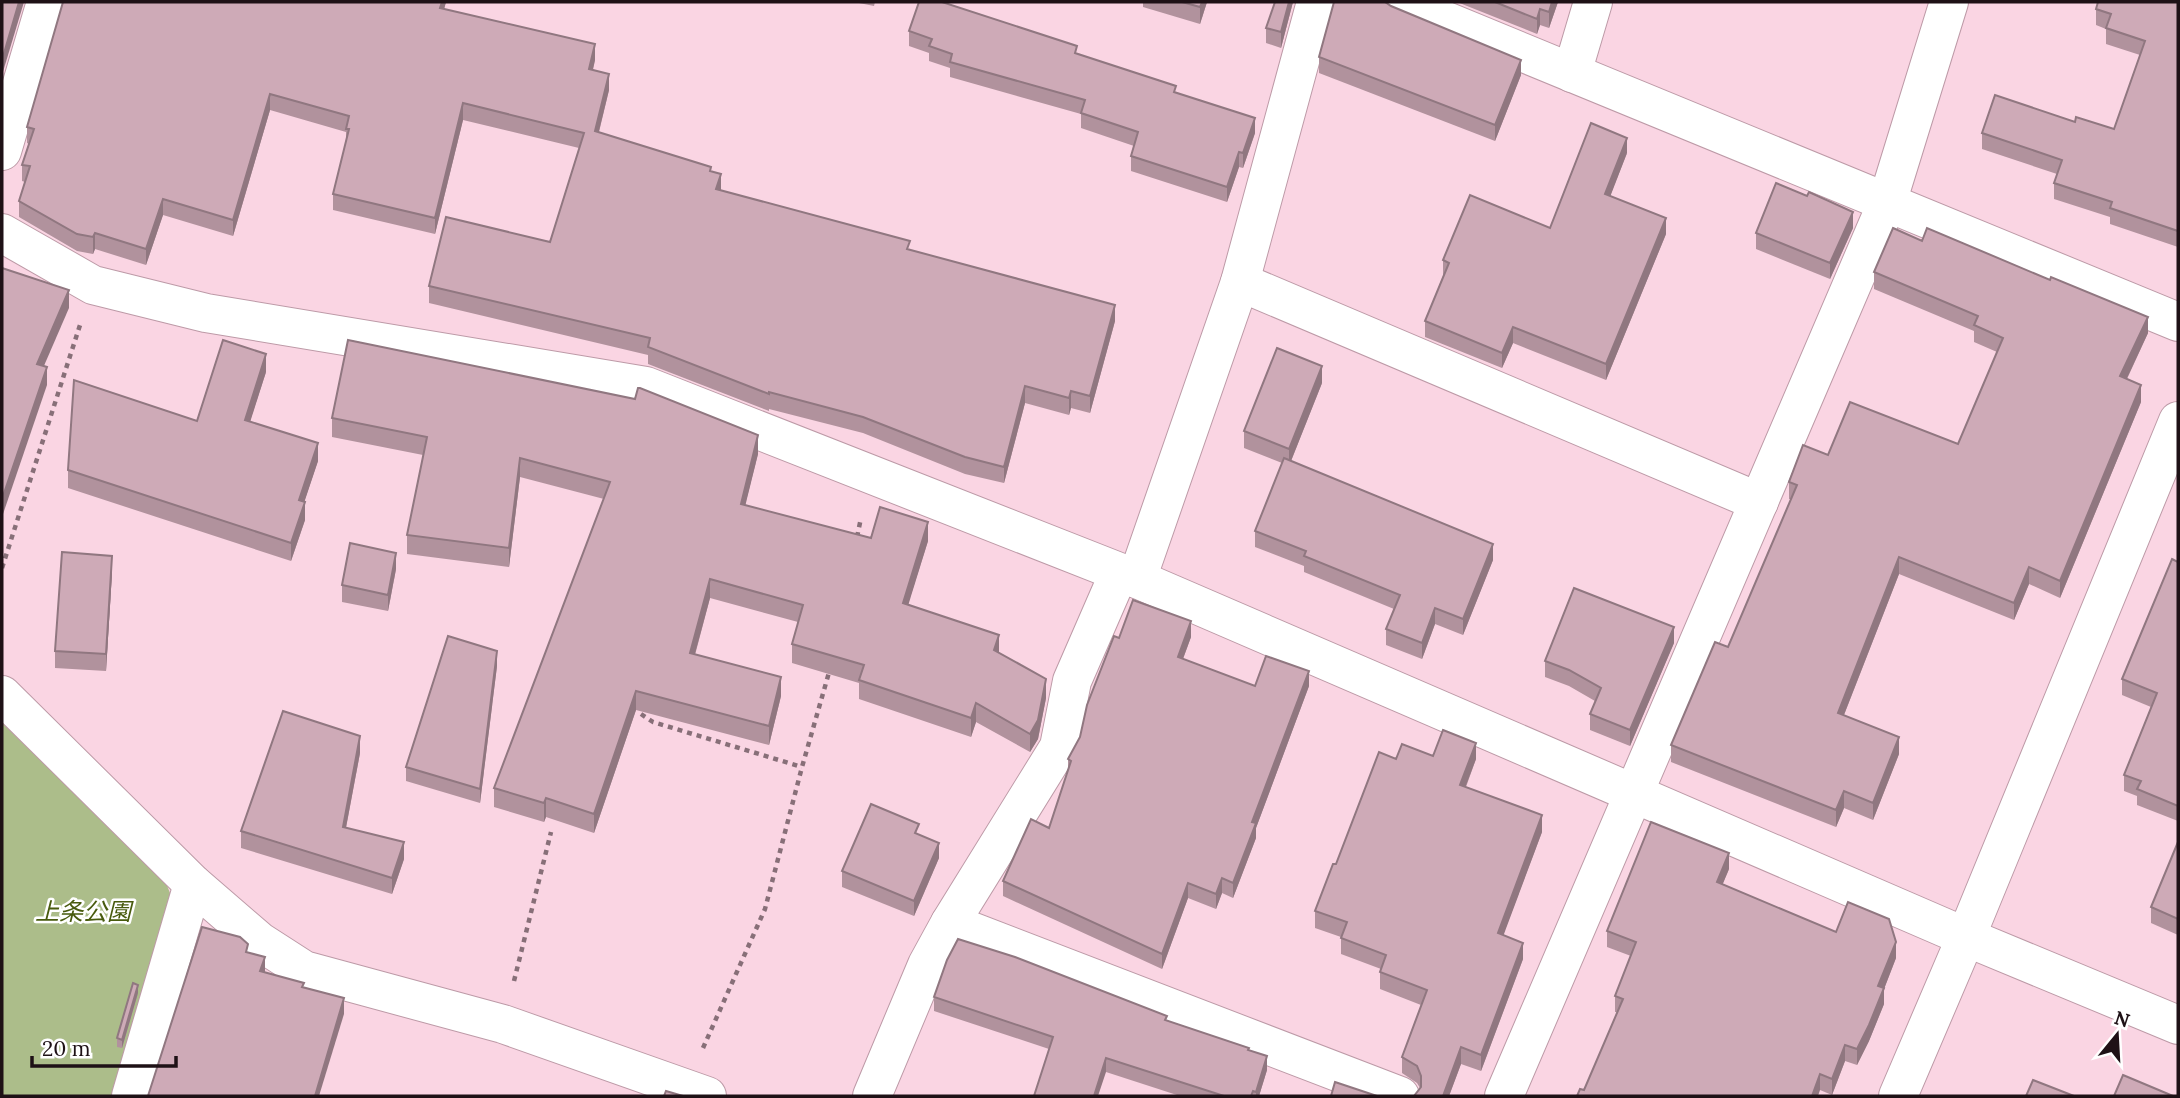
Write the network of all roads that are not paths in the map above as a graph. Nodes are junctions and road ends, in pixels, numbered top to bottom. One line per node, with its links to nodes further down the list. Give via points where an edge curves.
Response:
1 (46, 2): 7 (street)
2 (1316, 2): 10 (street)
3 (1400, 2): 6 (street)
4 (1593, 2): 6 (street)
5 (1949, 2): 8 (street)
6 (1572, 73): 8 (street)
7 (2, 151)
8 (1887, 203): 11 (street); 13 (street)
9 (2, 233): 14 (street, via 93,285 206,313 646,386)
10 (1240, 282): 13 (street); 14 (street)
11 (2178, 323)
12 (2178, 421): 19 (street)
13 (1759, 502): 16 (street)
14 (1128, 576): 16 (street); 18 (street, via 1072,681 1059,747)
15 (2, 695): 17 (street)
16 (1635, 794): 19 (street); 25 (street)
17 (192, 884): 21 (street, via 259,941 304,970 503,1024); 22 (street)
18 (950, 923): 23 (street, via 927,965); 24 (street)
19 (1966, 937): 20 (street); 26 (street)
20 (2178, 1026)
21 (696, 1092)
22 (131, 1096)
23 (872, 1096)
24 (1400, 1096)
25 (1504, 1096)
26 (1898, 1096)

